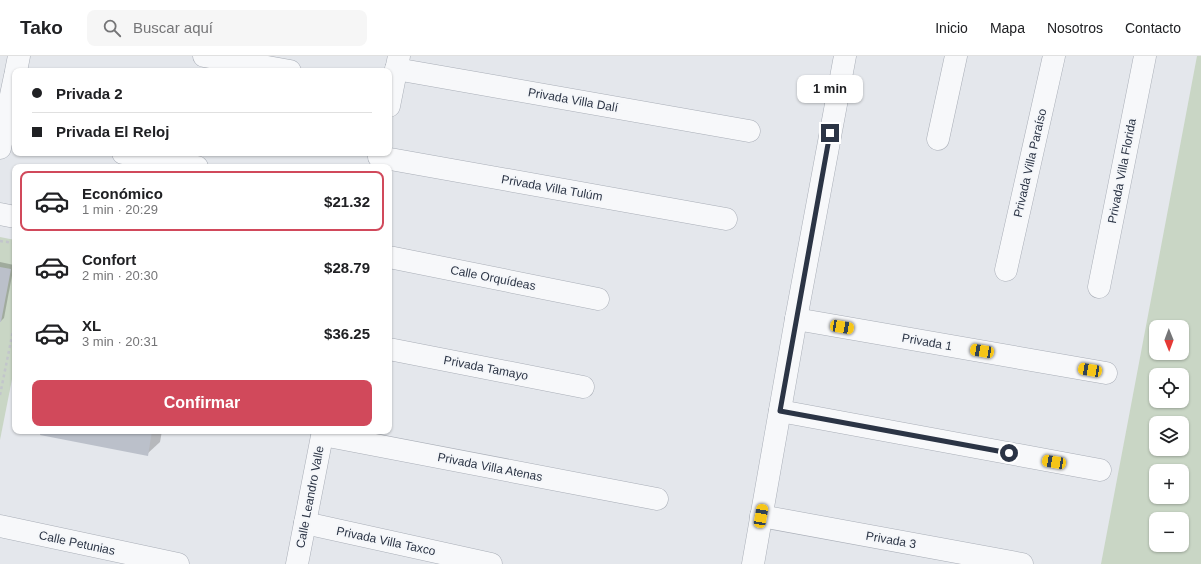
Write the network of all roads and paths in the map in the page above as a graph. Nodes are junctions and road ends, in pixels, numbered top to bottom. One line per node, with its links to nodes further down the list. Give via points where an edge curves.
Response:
1 (19, 56): 8 (street)
2 (204, 56): 9 (street)
3 (845, 56): 27 (street)
4 (956, 56): 14 (street)
5 (1054, 56): 24 (street, Privada Villa Paraíso)
6 (1145, 56): 25 (street, Privada Villa Florida)
7 (398, 63): 10 (street); 12 (street, Privada Villa Dalí)
8 (17, 68)
9 (273, 68)
10 (392, 92)
11 (12, 94): 13 (street)
12 (749, 131)
13 (5, 135)
14 (938, 139)
15 (139, 156): 17 (street)
16 (378, 159): 20 (street, Privada Villa Tulúm)
17 (181, 164)
18 (0, 214): 19 (street)
19 (12, 216)
20 (726, 219)
21 (0, 241): 22 (path)
22 (12, 243)
23 (392, 258): 26 (street, Calle Orquídeas)
24 (1006, 270)
25 (1099, 287)
26 (598, 299)
27 (796, 318): 30 (street, Privada 1); 33 (street)
28 (12, 336): 32 (path)
29 (392, 350): 31 (street, Privada Tamayo)
30 (1106, 373)
31 (583, 387)
32 (0, 395)
33 (780, 411): 36 (street); 38 (street)
34 (323, 434): 39 (street, Calle Leandro Valle)
35 (328, 434): 37 (street, Privada Villa Atenas)
36 (1100, 470)
37 (657, 499)
38 (761, 516): 45 (street); 46 (street, Privada 3)
39 (305, 523): 43 (street, Calle Leandro Valle); 44 (street, Privada Villa Taxco)
40 (0, 526): 41 (street, Calle Petunias)
41 (120, 558): 42 (street, Calle Petunias)
42 (178, 564)
43 (296, 564)
44 (491, 564)
45 (753, 564)
46 (1022, 564)

